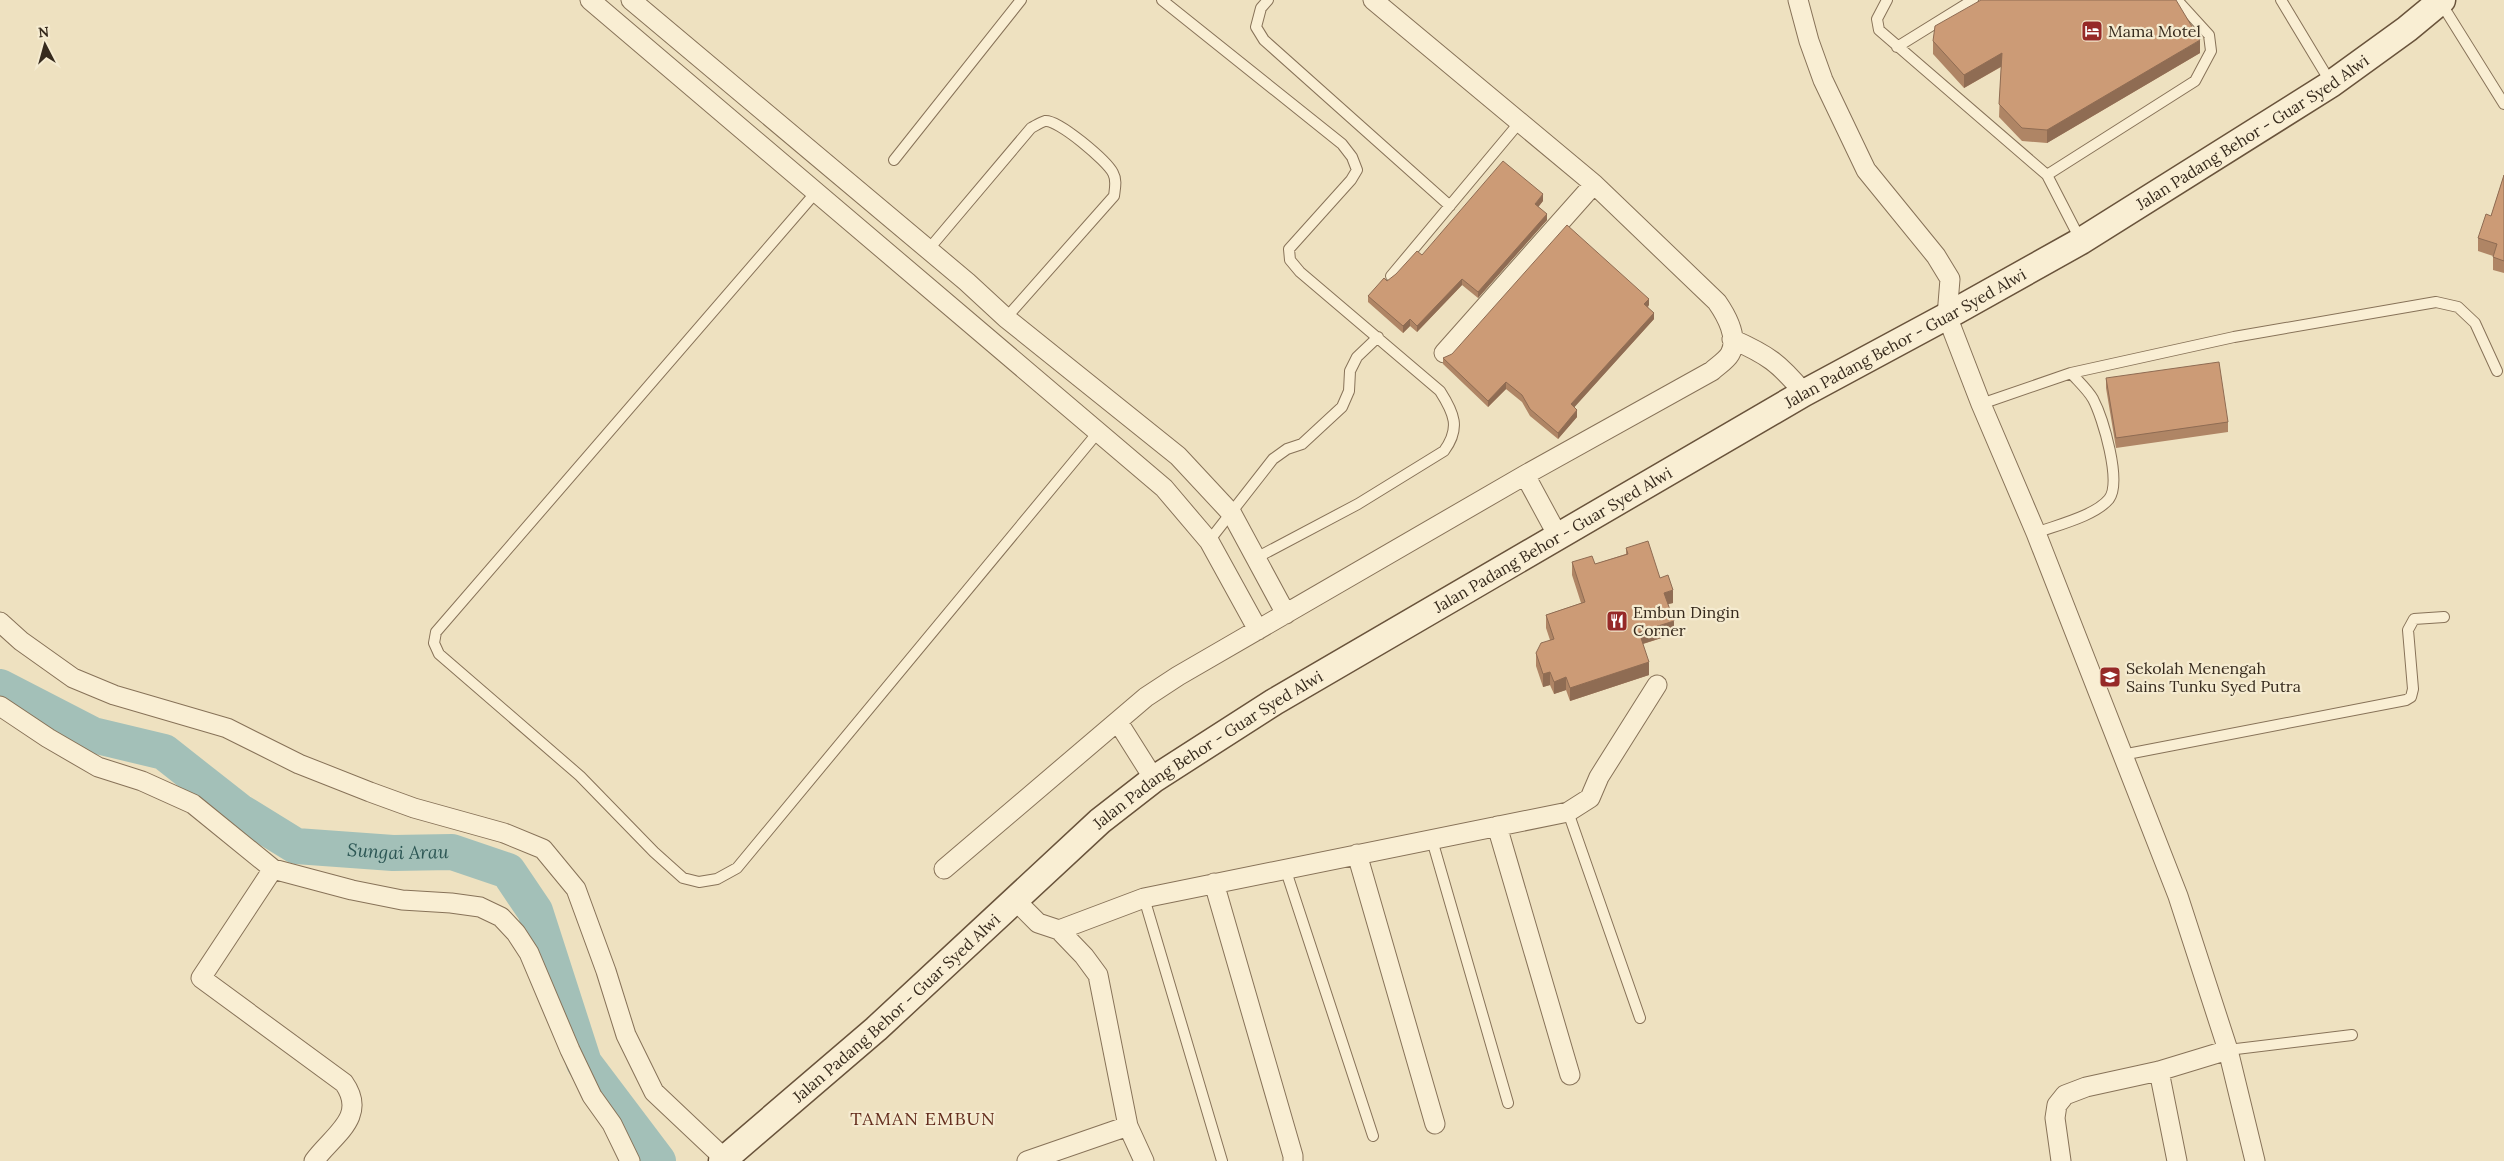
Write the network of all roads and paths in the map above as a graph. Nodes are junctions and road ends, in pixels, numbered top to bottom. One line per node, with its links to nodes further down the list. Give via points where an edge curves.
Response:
1 (590, 0): 20 (street)
2 (631, 0): 23 (street)
3 (1021, 0): 17 (lane)
4 (1162, 0): 27 (lane, via 1342,144 1352,157 1356,170 1351,180 1289,249 1290,260)
5 (1268, 0): 21 (lane, via 1261,8 1256,27 1264,40)
6 (1373, 0): 16 (street)
7 (1798, 0): 25 (street, via 1824,80 1866,170 1950,278)
8 (1887, 0): 13 (lane, via 1877,19 1879,30)
9 (1973, 0): 13 (lane)
10 (2177, 0): 18 (lane, via 2209,35 2211,51 2195,82)
11 (2281, 0): 14 (lane)
12 (2441, 1): 14 (main road, Jalan Padang Behor - Guar Syed Alwi); 15 (lane)
13 (1897, 47): 18 (lane)
14 (2331, 84): 22 (main road, Jalan Padang Behor - Guar Syed Alwi)
15 (2504, 104)
16 (1519, 123): 19 (street); 21 (lane)
17 (894, 160)
18 (2047, 176): 22 (lane)
19 (1594, 184): 28 (street, via 1717,302 1728,318); 29 (street)
20 (817, 191): 34 (street); 34 (lane, via 436,632 434,643 439,654 580,776 683,878 699,882 717,879 737,868)
21 (1450, 206): 24 (lane)
22 (2081, 241): 25 (main road, Jalan Padang Behor - Guar Syed Alwi)
23 (928, 250): 26 (street); 26 (lane, via 1031,128 1045,121 1056,122 1104,161 1114,173 1114,196)
24 (1391, 276)
25 (1947, 316): 32 (main road, Jalan Padang Behor - Guar Syed Alwi); 33 (street)
26 (1006, 318): 36 (street, via 1178,456)
27 (1378, 337): 36 (lane, via 1357,356 1342,407 1302,444 1273,459); 40 (lane, via 1440,391 1451,408 1455,424 1452,440 1444,451 1358,504)
28 (1732, 339): 32 (street, via 1768,356); 35 (street, via 1730,354 1712,371)
29 (1444, 353)
30 (2497, 371): 31 (lane, via 2475,323 2458,307 2436,302 2234,337)
31 (2071, 373): 33 (lane); 37 (lane, via 2092,398 2104,424 2114,482 2110,498 2096,510)
32 (1804, 393): 38 (main road, Jalan Padang Behor - Guar Syed Alwi)
33 (1981, 404): 37 (street)
34 (1099, 431): 39 (street, via 1164,488)
35 (1525, 475): 38 (street); 41 (street)
36 (1232, 514): 39 (lane); 40 (street)
37 (2036, 532): 48 (street)
38 (1558, 536): 49 (main road, Jalan Padang Behor - Guar Syed Alwi, via 1274,702)
39 (1210, 541): 44 (street)
40 (1256, 558): 41 (street)
41 (1286, 614): 44 (street)
42 (2444, 617): 48 (lane, via 2414,619 2410,623 2413,689 2411,697 2406,700)
43 (0, 622): 70 (street, via 73,678 106,692 227,728 299,764 370,792 504,833 544,849 576,889 626,1035 654,1092)
44 (1258, 630): 47 (street, via 1146,697)
45 (1657, 685): 50 (street, via 1599,776 1590,798)
46 (0, 706): 54 (street, via 98,767 142,781 193,804)
47 (1118, 722): 49 (street); 55 (street)
48 (2122, 755): 63 (street, via 2178,896)
49 (1154, 779): 59 (main road, Jalan Padang Behor - Guar Syed Alwi, via 1100,821)
50 (1568, 812): 51 (street); 61 (lane)
51 (1497, 826): 52 (street); 65 (street)
52 (1432, 840): 53 (street); 66 (lane)
53 (1357, 854): 56 (street); 67 (street)
54 (273, 869): 71 (street, via 201,978 344,1083 352,1095 354,1109 346,1124); 72 (street, via 402,900 480,907 501,917 529,953 584,1081 612,1124)
55 (944, 869)
56 (1286, 871): 57 (street); 69 (lane)
57 (1214, 883): 58 (street); 76 (street)
58 (1144, 898): 60 (street); 75 (lane)
59 (1014, 900): 60 (street, via 1038,923); 70 (main road, Jalan Padang Behor - Guar Syed Alwi, via 876,1029)
60 (1059, 930): 68 (street, via 1098,975)
61 (1640, 1018)
62 (2352, 1035): 63 (lane)
63 (2228, 1050): 64 (street); 79 (street)
64 (2159, 1070): 77 (street, via 2064,1095 2056,1105 2055,1118); 78 (street)
65 (1570, 1076)
66 (1508, 1103)
67 (1435, 1124)
68 (1128, 1126): 73 (street); 74 (street)
69 (1373, 1136)
70 (725, 1160)
71 (314, 1161)
72 (630, 1161)
73 (1028, 1161)
74 (1144, 1161)
75 (1222, 1161)
76 (1293, 1161)
77 (2061, 1161)
78 (2176, 1161)
79 (2255, 1161)

